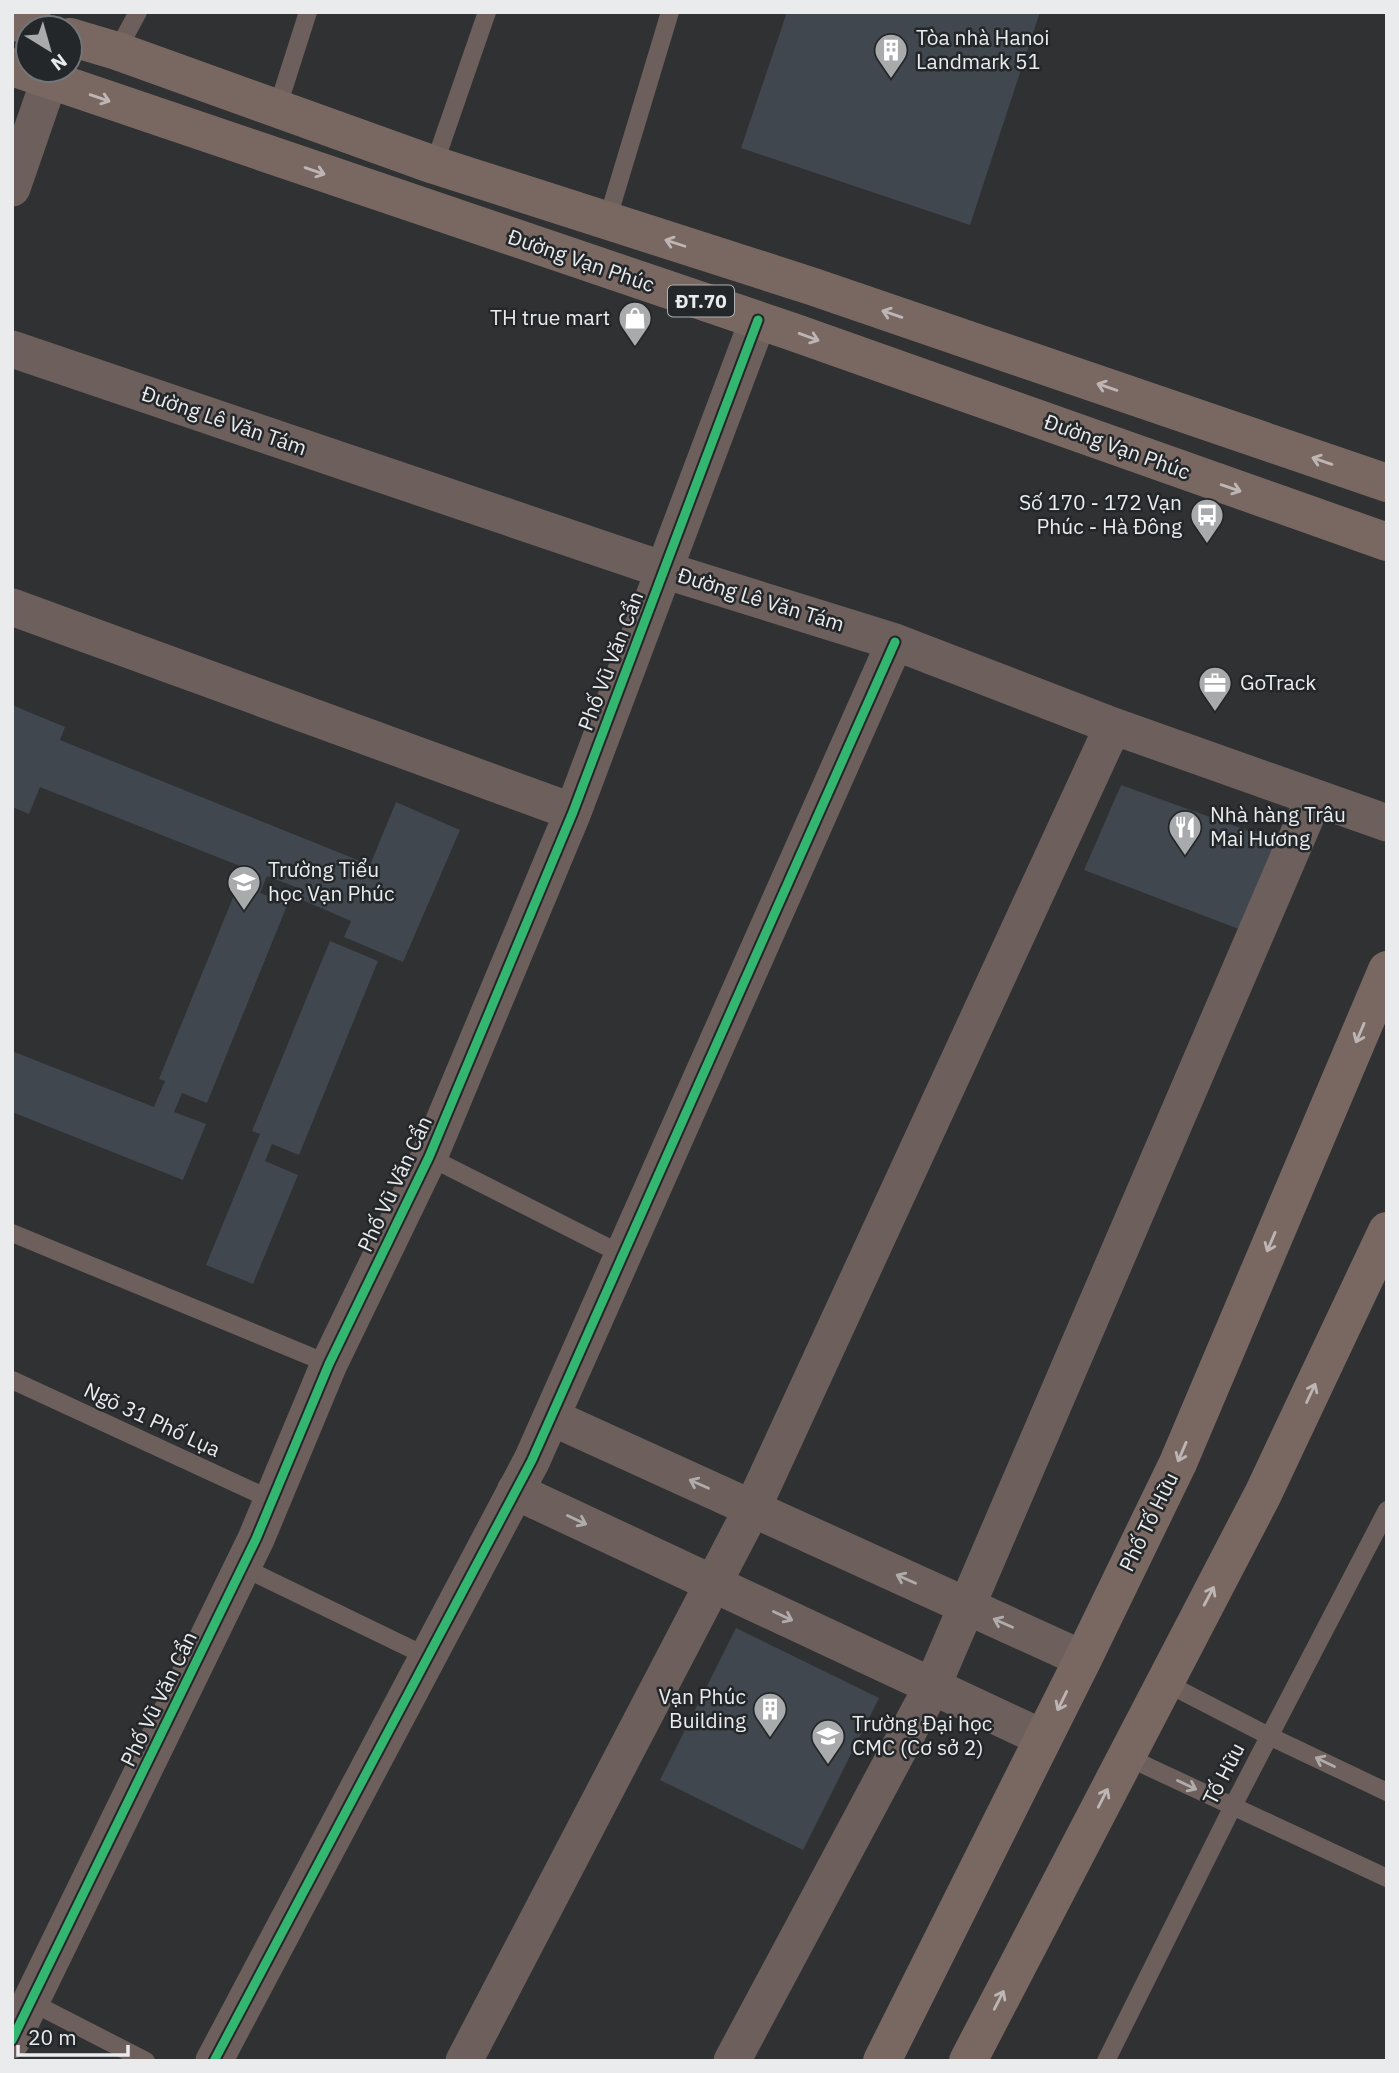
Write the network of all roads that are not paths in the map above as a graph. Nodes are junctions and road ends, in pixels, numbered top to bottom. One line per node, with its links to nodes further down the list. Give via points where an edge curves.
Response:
1 (138, 12): 6 (lane)
2 (308, 12): 9 (lane)
3 (487, 12): 10 (lane)
4 (670, 12): 13 (lane)
5 (84, 41): 6 (main road, ĐT.70)
6 (117, 51): 9 (main road, ĐT.70)
7 (48, 84): 11 (street)
8 (58, 84): 12 (main road, Đường Vạn Phúc / ĐT.70, one-way to 12)
9 (276, 109): 10 (main road, ĐT.70)
10 (434, 165): 12 (main road); 13 (main road, ĐT.70)
11 (12, 188)
12 (420, 206): 14 (main road, Đường Vạn Phúc / ĐT.70)
13 (607, 221): 16 (main road, ĐT.70, one-way to 13)
14 (758, 320): 17 (main road, Đường Vạn Phúc / ĐT.70, one-way to 17); 20 (street, Phố Vũ Văn Cẩn)
15 (12, 349): 20 (street, Đường Lê Văn Tám)
16 (1143, 399): 17 (main road); 18 (main road, ĐT.70, one-way to 16)
17 (1125, 451): 19 (main road, Đường Vạn Phúc / ĐT.70, one-way to 19)
18 (1387, 483)
19 (1387, 542)
20 (664, 570): 22 (street, Đường Lê Văn Tám); 25 (street, Phố Vũ Văn Cẩn)
21 (12, 607): 25 (street)
22 (895, 642): 23 (street, Đường Lê Văn Tám); 31 (street)
23 (1113, 726): 24 (street, Đường Lê Văn Tám); 37 (street)
24 (1314, 798): 26 (street, Đường Lê Văn Tám); 41 (street)
25 (573, 813): 28 (street, Phố Vũ Văn Cẩn)
26 (1387, 823)
27 (1387, 970): 43 (main road, Phố Tố Hữu, one-way to 43, via 1178,1463)
28 (429, 1157): 31 (lane); 32 (street, Phố Vũ Văn Cẩn)
29 (1387, 1231): 44 (main road, one-way to 29, via 1263,1494)
30 (12, 1233): 32 (lane)
31 (623, 1255): 34 (street)
32 (330, 1364): 36 (street, Phố Vũ Văn Cẩn)
33 (12, 1380): 36 (lane, Ngõ 31 Phố Lụa)
34 (551, 1417): 35 (street); 37 (street, one-way to 34)
35 (515, 1491): 40 (street, one-way to 40); 42 (street)
36 (272, 1500): 39 (street, Phố Vũ Văn Cẩn)
37 (752, 1509): 40 (street); 41 (street, one-way to 37)
38 (1387, 1510): 46 (lane, Tố Hữu)
39 (242, 1567): 42 (lane); 52 (street, Phố Vũ Văn Cẩn)
40 (715, 1584): 45 (street, one-way to 45); 56 (street)
41 (968, 1607): 43 (street, one-way to 41); 45 (street)
42 (428, 1657): 55 (street)
43 (1083, 1659): 47 (main road, Phố Tố Hữu, one-way to 47)
44 (1164, 1682): 46 (lane); 48 (main road)
45 (932, 1687): 47 (street); 57 (street)
46 (1269, 1736): 49 (lane, one-way to 46); 50 (lane, Tố Hữu)
47 (1044, 1738): 58 (main road, Phố Tố Hữu)
48 (1125, 1756): 50 (lane, one-way to 50); 59 (main road, one-way to 48)
49 (1387, 1792)
50 (1233, 1806): 51 (lane); 60 (lane, Tố Hữu)
51 (1387, 1878)
52 (31, 2002): 53 (street, Phố Vũ Văn Cẩn); 54 (lane)
53 (12, 2040)
54 (146, 2061)
55 (214, 2061)
56 (464, 2061)
57 (732, 2061)
58 (882, 2061)
59 (968, 2061)
60 (1106, 2061)

